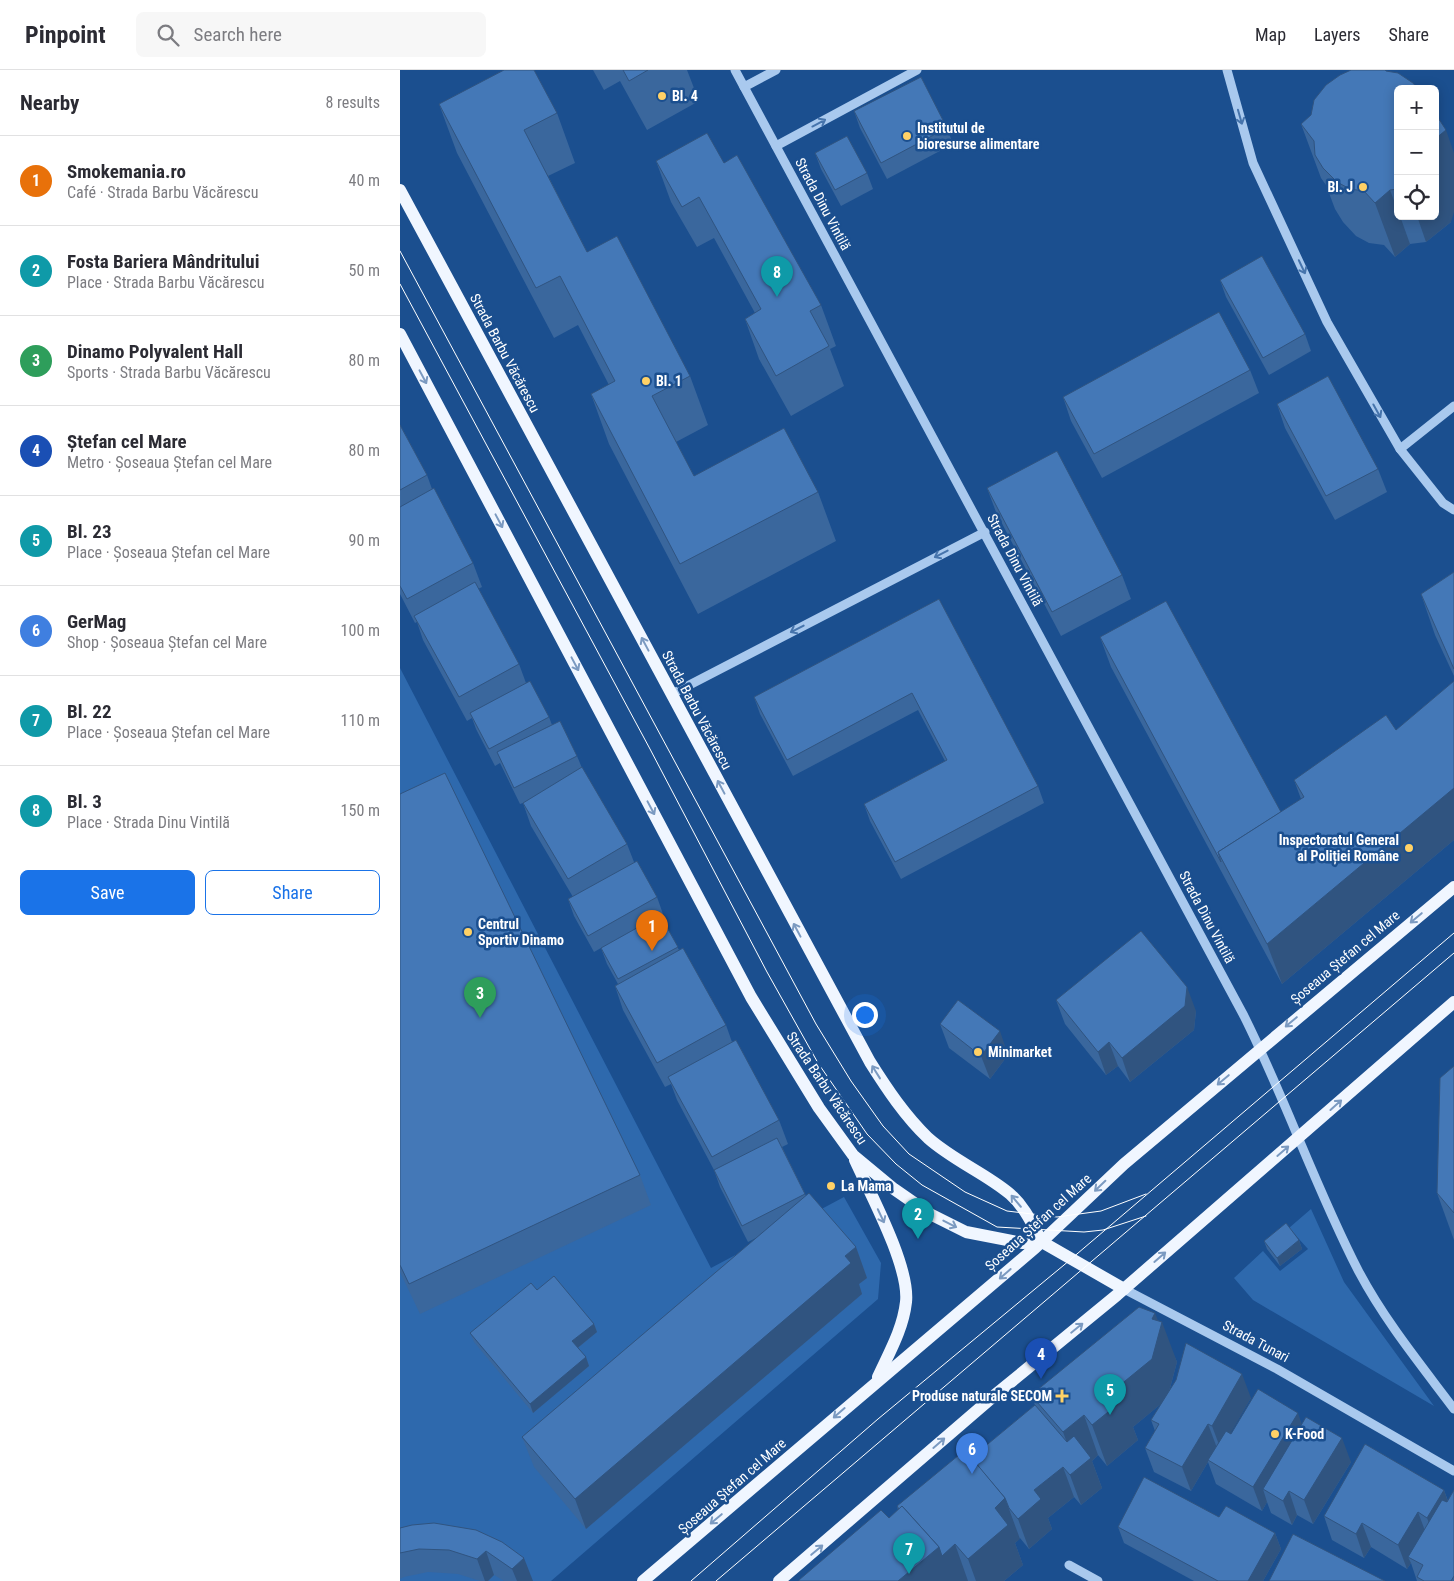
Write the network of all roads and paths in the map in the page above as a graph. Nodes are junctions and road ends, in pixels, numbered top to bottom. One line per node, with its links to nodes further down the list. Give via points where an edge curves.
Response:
1 (735, 70): 5 (street, Strada Dinu Vintilă)
2 (776, 70): 5 (street)
3 (917, 70): 6 (street, one-way to 3)
4 (1226, 70): 10 (street, one-way to 10, via 1253,163 1327,322)
5 (744, 87): 6 (street, Strada Dinu Vintilă)
6 (776, 146): 12 (street, Strada Dinu Vintilă)
7 (400, 190): 13 (main road, Strada Barbu Văcărescu, one-way to 7)
8 (400, 334): 18 (main road, Strada Barbu Văcărescu, one-way to 18, via 751,997 819,1108)
9 (1454, 406): 10 (street)
10 (1400, 449): 11 (street, via 1443,503)
11 (1454, 510)
12 (984, 532): 13 (street, one-way to 13); 16 (street, Strada Dinu Vintilă)
13 (672, 694): 19 (main road, Strada Barbu Văcărescu, one-way to 13, via 1026,1214 1010,1195 956,1161 928,1138 885,1086 833,997)
14 (1454, 887): 16 (main road, Șoseaua Ștefan cel Mare, one-way to 16)
15 (1454, 1002): 17 (main road, one-way to 15)
16 (1260, 1048): 17 (street, Strada Dinu Vintilă); 19 (main road, Șoseaua Ștefan cel Mare, one-way to 19, via 1124,1164)
17 (1300, 1137): 20 (main road, one-way to 17); 22 (street, via 1360,1273 1402,1340)
18 (853, 1156): 19 (main road, Strada Barbu Văcărescu, one-way to 19, via 930,1214 966,1232 1022,1244); 21 (main road, one-way to 21, via 897,1255 907,1301 898,1334)
19 (1042, 1242): 20 (main road, Strada Tunari); 21 (main road, Șoseaua Ștefan cel Mare, one-way to 21)
20 (1124, 1289): 23 (street, Strada Tunari, via 1276,1369); 26 (main road, one-way to 20)
21 (876, 1381): 25 (main road, Șoseaua Ștefan cel Mare, one-way to 25)
22 (1454, 1409)
23 (1454, 1471)
24 (1069, 1565): 27 (street)
25 (644, 1581)
26 (779, 1581)
27 (1098, 1581)

